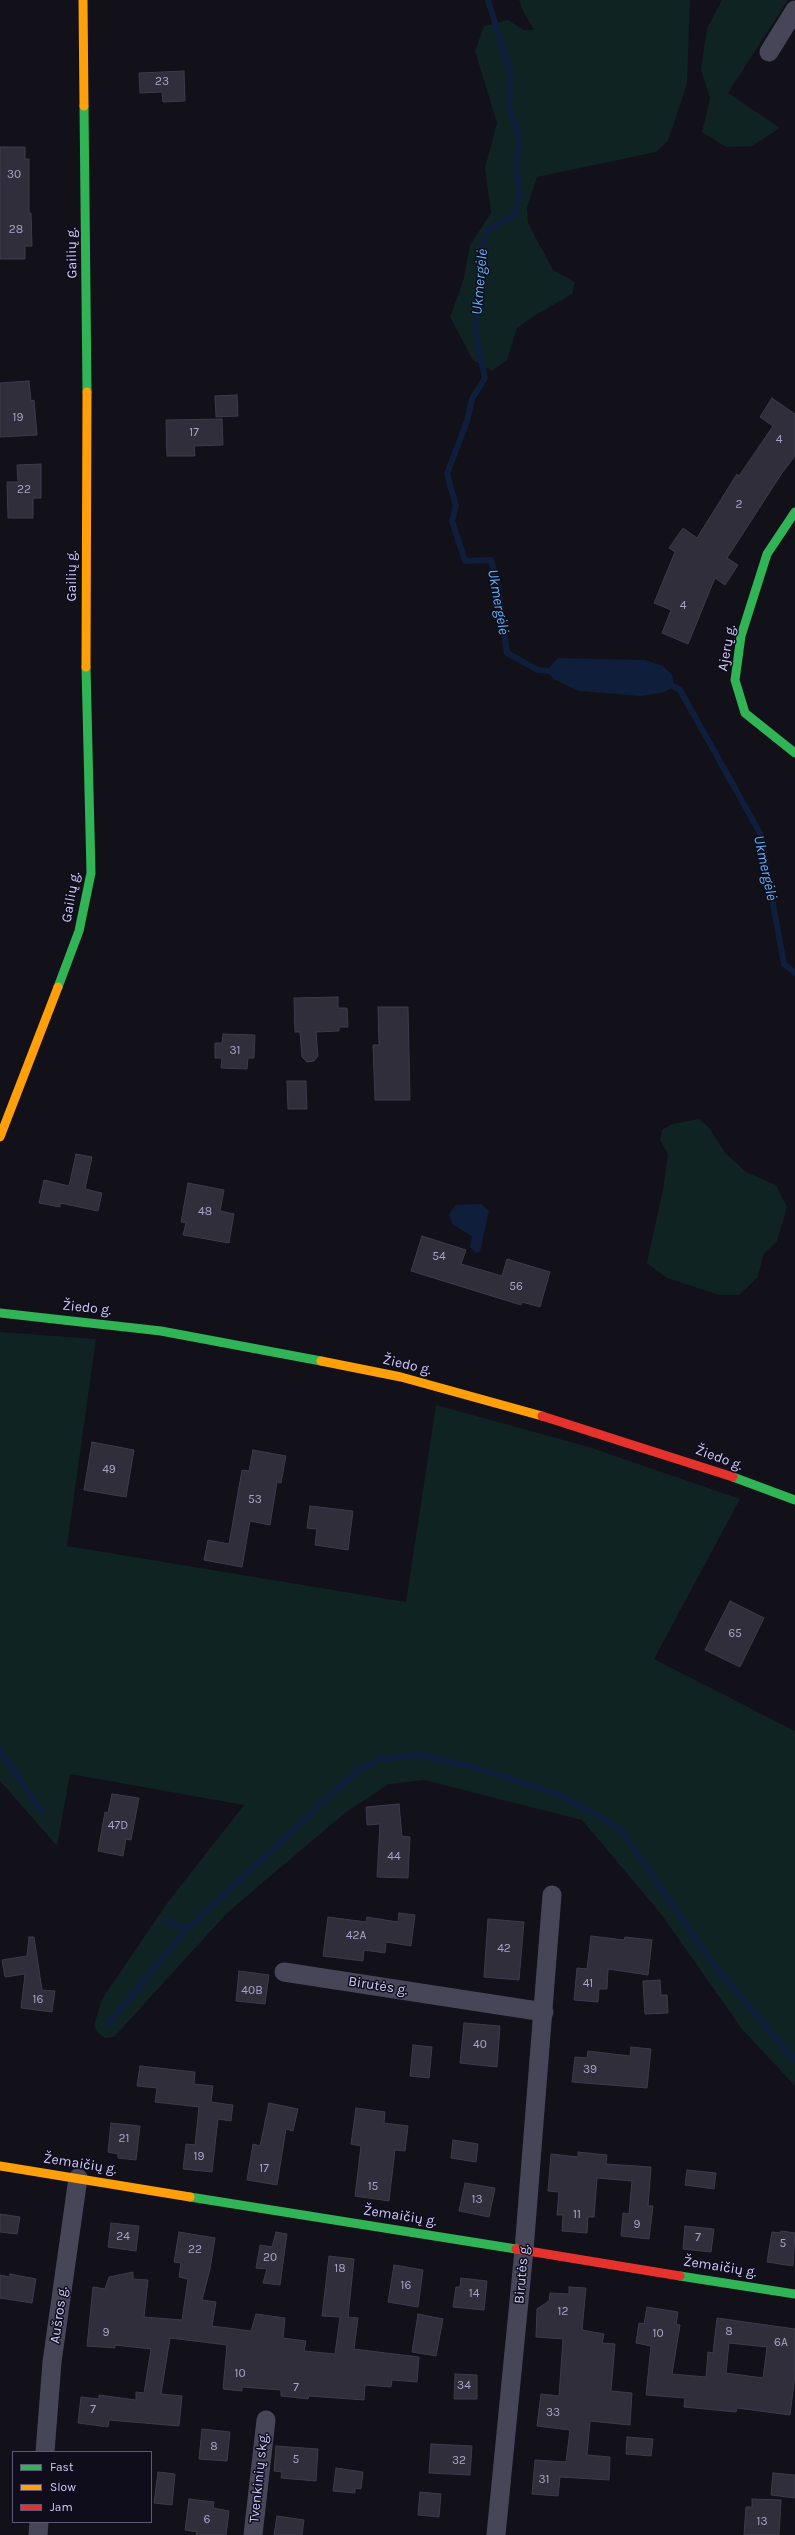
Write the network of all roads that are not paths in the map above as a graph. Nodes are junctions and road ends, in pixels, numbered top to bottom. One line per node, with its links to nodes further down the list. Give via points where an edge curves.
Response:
1 (83, 0): 6 (street, Gailių g., via 87,350 86,668 91,874 79,931)
2 (795, 10): 3 (street)
3 (769, 52)
4 (795, 512): 5 (street, Ajerų g., via 767,554 741,636 735,680 745,713)
5 (795, 753)
6 (0, 1137)
7 (0, 1313): 8 (street, Žiedo g., via 161,1331 401,1377 557,1420 690,1462)
8 (795, 1500)
9 (552, 1895): 11 (street, Birutės g.)
10 (284, 1972): 11 (street, Birutės g.)
11 (544, 2012): 14 (street, Birutės g.)
12 (0, 2166): 13 (street, Žemaičių g.)
13 (78, 2178): 14 (street, Žemaičių g.); 17 (street, Aušros g., via 52,2362)
14 (524, 2250): 15 (street, Žemaičių g.); 21 (street, Birutės g.)
15 (795, 2294)
16 (266, 2420): 20 (street, Tvenkinių skg.)
17 (45, 2451)
18 (39, 2523): 19 (street)
19 (38, 2535)
20 (253, 2535)
21 (496, 2535)

